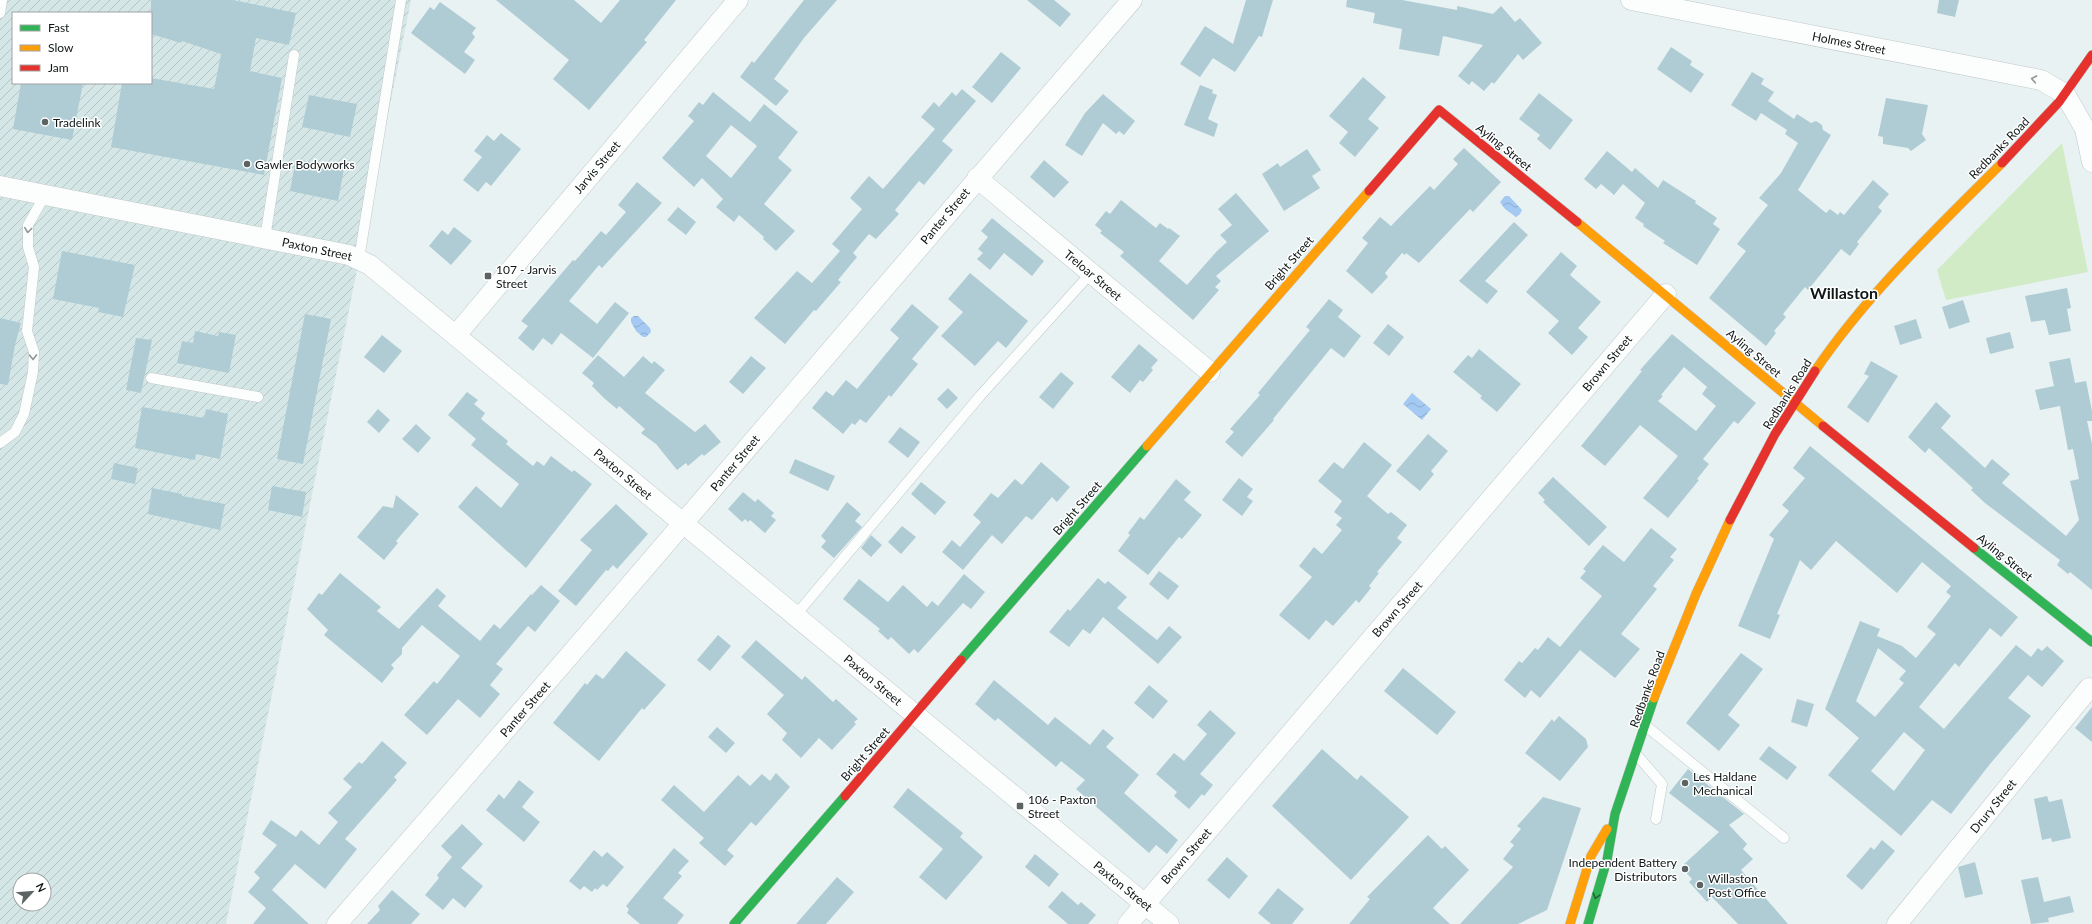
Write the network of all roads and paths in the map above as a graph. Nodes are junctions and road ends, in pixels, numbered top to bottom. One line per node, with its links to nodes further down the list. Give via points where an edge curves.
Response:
1 (2, 0): 6 (lane)
2 (401, 0): 16 (lane)
3 (738, 0): 19 (street, Jarvis Street)
4 (1132, 0): 12 (street, Panter Street)
5 (1631, 0): 9 (street, Holmes Street, one-way to 5, via 2041,80)
6 (0, 13)
7 (294, 55): 15 (lane)
8 (2092, 55): 9 (street, Redbanks Road, via 2085,69)
9 (2065, 94): 11 (street, via 2086,128); 23 (street, Redbanks Road, via 2050,113 1876,294 1836,341)
10 (1440, 110): 18 (street, Ayling Street); 20 (street, Bright Street)
11 (2092, 162)
12 (977, 178): 17 (street, Treloar Street); 25 (street, Panter Street)
13 (0, 186): 14 (street, Paxton Street)
14 (46, 196): 15 (street, Paxton Street); 24 (lane, one-way to 24, via 28,225 28,247 34,267 27,331 34,352 33,372 24,414 14,432)
15 (265, 238): 16 (street, Paxton Street)
16 (359, 259): 19 (street, Paxton Street)
17 (1091, 273): 20 (street, Treloar Street); 26 (lane, via 980,396)
18 (1666, 294): 23 (street, Ayling Street); 35 (street, Brown Street)
19 (456, 335): 25 (street, Paxton Street)
20 (1210, 372): 29 (street, Bright Street)
21 (151, 378): 22 (lane)
22 (258, 397)
23 (1794, 402): 27 (street, Ayling Street); 30 (street, Redbanks Road, via 1739,502 1712,559 1662,680)
24 (0, 443)
25 (684, 524): 26 (street, Paxton Street); 36 (street, Panter Street)
26 (795, 616): 29 (street, Paxton Street)
27 (2092, 642)
28 (2089, 688): 42 (street, Drury Street)
29 (915, 715): 35 (street, Paxton Street); 37 (street, Bright Street)
30 (1646, 726): 31 (street, Redbanks Road); 34 (lane)
31 (1636, 754): 32 (street, Redbanks Road); 33 (lane, via 1662,784)
32 (1614, 817): 40 (street, Redbanks Road, via 1591,856); 41 (street, Redbanks Road, one-way to 41, via 1606,862)
33 (1656, 819)
34 (1784, 838)
35 (1145, 904): 38 (street, Brown Street); 39 (street, Paxton Street)
36 (337, 924)
37 (734, 924)
38 (1128, 924)
39 (1169, 924)
40 (1570, 924)
41 (1588, 924)
42 (1897, 924)

